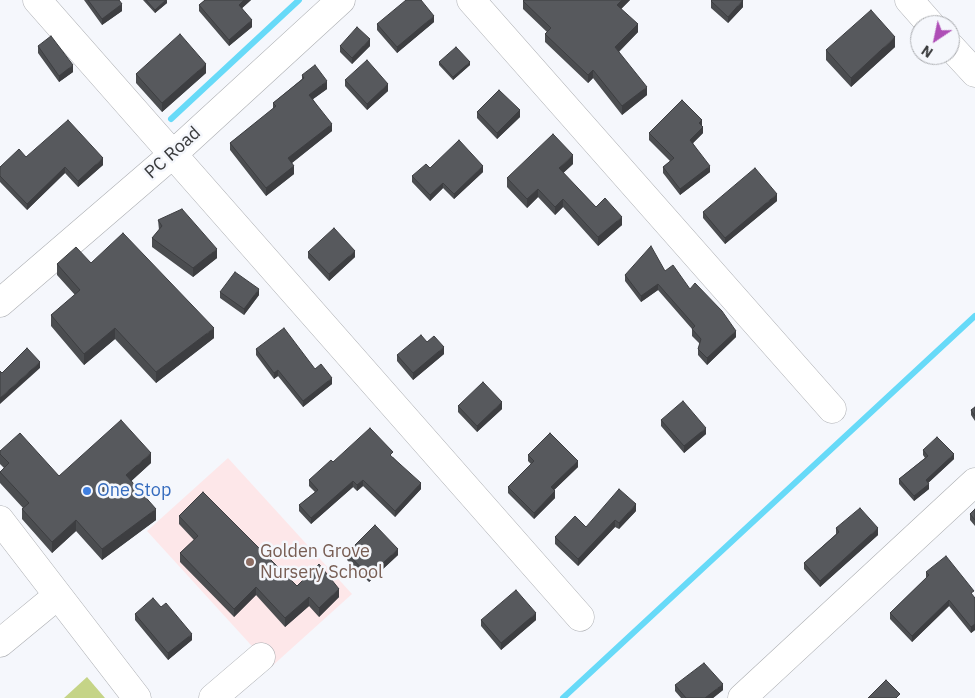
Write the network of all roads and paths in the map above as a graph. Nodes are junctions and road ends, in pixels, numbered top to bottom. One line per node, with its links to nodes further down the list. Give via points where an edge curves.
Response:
1 (37, 0): 8 (street)
2 (342, 0): 8 (street, PC Road)
3 (471, 0): 10 (street)
4 (908, 0): 5 (street)
5 (922, 15)
6 (960, 57): 7 (street)
7 (975, 73)
8 (172, 154): 9 (street, PC Road); 14 (street)
9 (0, 302)
10 (832, 409)
11 (975, 482): 19 (street)
12 (0, 520): 13 (street)
13 (57, 596): 15 (street); 17 (street)
14 (580, 617)
15 (0, 643)
16 (261, 657): 18 (street)
17 (136, 698)
18 (213, 698)
19 (742, 698)

